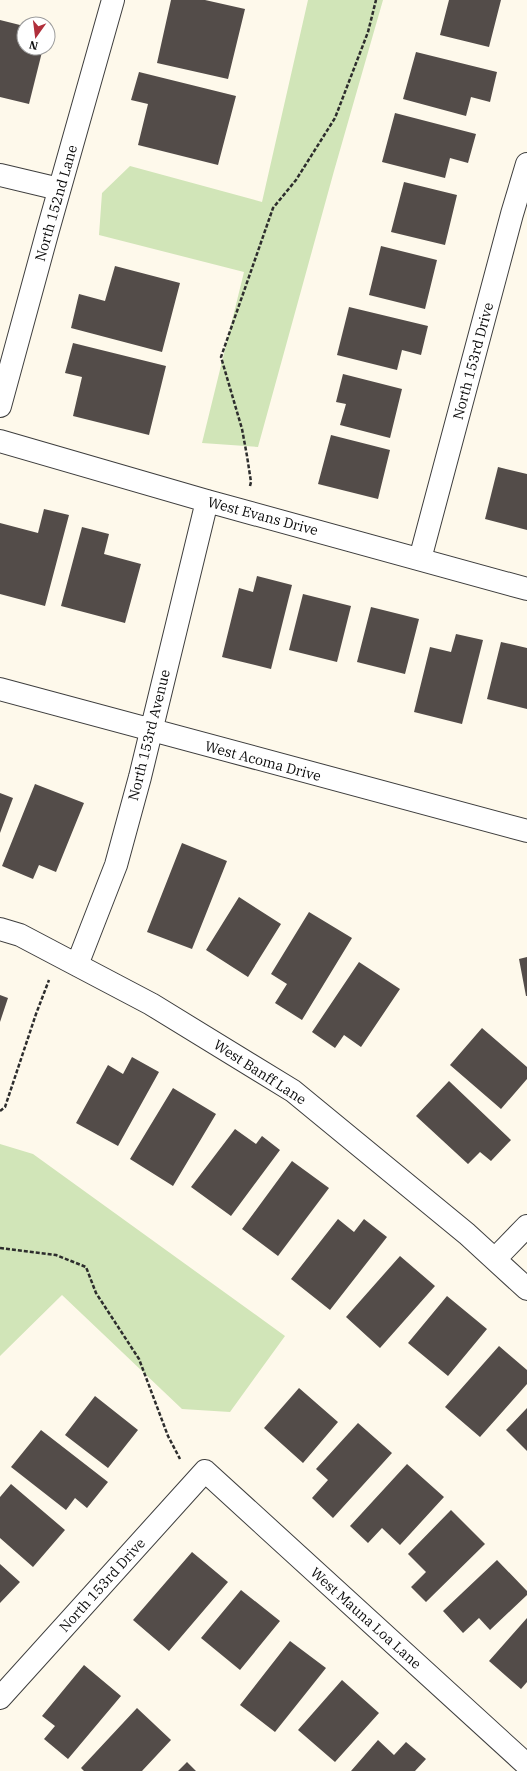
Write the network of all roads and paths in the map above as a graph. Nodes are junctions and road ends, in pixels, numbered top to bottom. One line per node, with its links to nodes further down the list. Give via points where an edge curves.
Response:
1 (113, 0): 5 (street, North 152nd Lane)
2 (376, 0): 10 (path, via 368,32 335,118 296,180 273,208 221,357 242,429 247,456 251,482)
3 (527, 164): 6 (street, North 153rd Drive)
4 (0, 175): 5 (street)
5 (59, 189): 7 (street, North 152nd Lane)
6 (520, 216): 11 (street, North 153rd Drive)
7 (0, 406)
8 (0, 441): 9 (street, West Evans Drive)
9 (207, 501): 10 (street, West Evans Drive); 14 (street, North 153rd Avenue)
10 (246, 510): 11 (street, West Evans Drive)
11 (420, 559): 12 (street, West Evans Drive)
12 (527, 589)
13 (0, 689): 14 (street, West Acoma Drive)
14 (151, 731): 15 (street, West Acoma Drive); 17 (street, North 153rd Avenue, via 116,865)
15 (527, 831)
16 (0, 929): 17 (street, West Banff Lane, via 20,935)
17 (68, 960): 18 (path, via 36,1014 5,1107); 21 (street, West Banff Lane, via 151,1004 293,1090)
18 (0, 1111)
19 (527, 1226): 21 (street)
20 (0, 1248): 23 (path, via 56,1255 86,1267 96,1293 139,1359 168,1436)
21 (495, 1259): 22 (street, West Banff Lane)
22 (527, 1289)
23 (199, 1478): 24 (street, North 153rd Drive); 25 (street, West Mauna Loa Lane)
24 (0, 1698)
25 (527, 1765)

